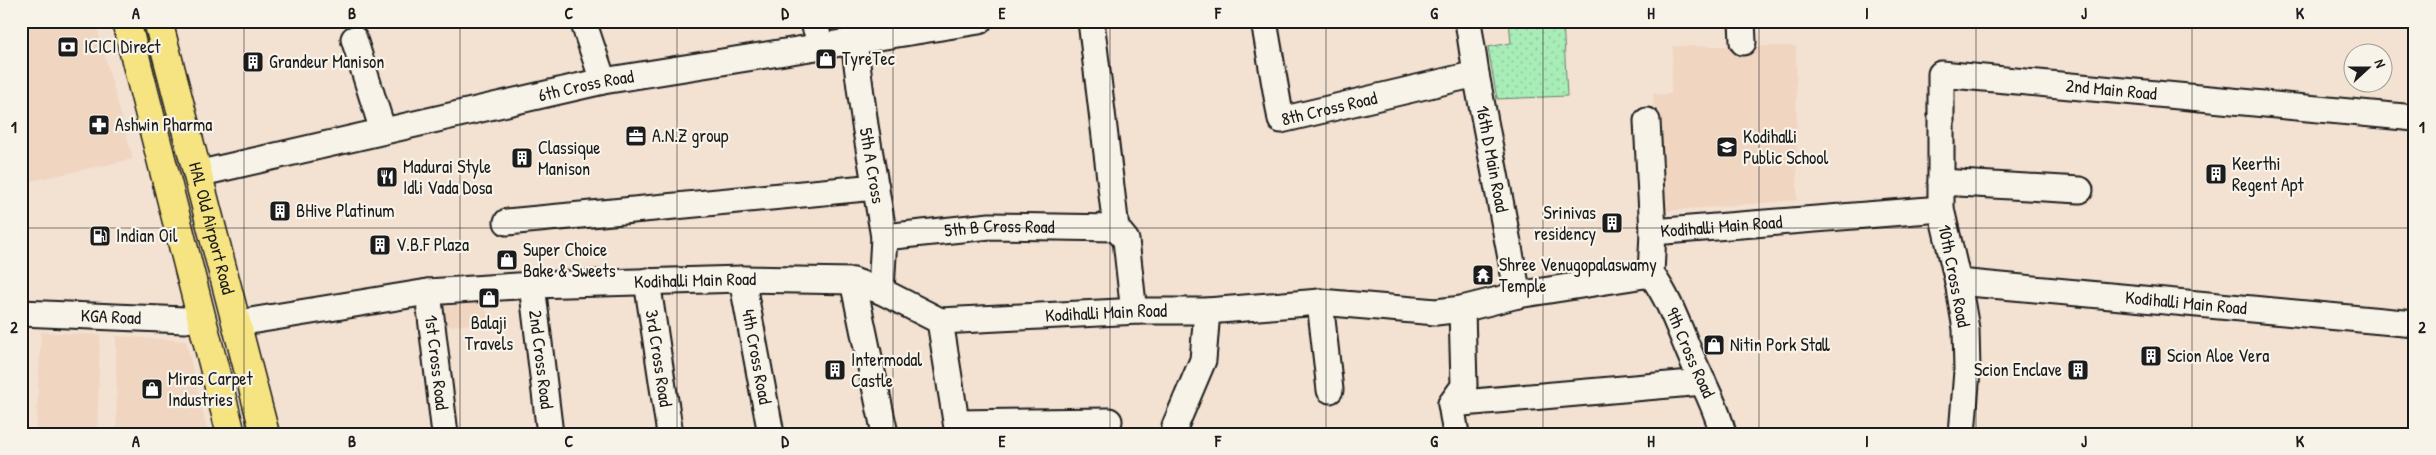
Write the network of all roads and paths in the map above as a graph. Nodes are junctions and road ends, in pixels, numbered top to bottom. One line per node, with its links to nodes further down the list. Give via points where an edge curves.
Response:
1 (126, 21): 40 (main road, HAL Old Airport Road)
2 (158, 21): 17 (main road, HAL Old Airport Road)
3 (583, 21): 13 (street)
4 (813, 21): 11 (street)
5 (979, 21): 10 (street, 6th Cross Road)
6 (1091, 21): 23 (street)
7 (1264, 21): 12 (street, 8th Cross Road, via 1281,120)
8 (1468, 21): 12 (street, 16th D Main Road)
9 (354, 39): 16 (street)
10 (854, 42): 11 (street, 6th Cross Road); 19 (street, 5th A Cross)
11 (822, 47): 13 (street, 6th Cross Road)
12 (1476, 74): 34 (street, 16th D Main Road)
13 (603, 81): 16 (street, 6th Cross Road)
14 (2415, 118): 18 (street, 2nd Main Road, via 1942,74)
15 (1647, 121): 24 (street)
16 (383, 131): 17 (street, 6th Cross Road)
17 (197, 174): 42 (main road, HAL Old Airport Road)
18 (1941, 182): 20 (street); 21 (street, 2nd Main Road)
19 (876, 187): 22 (street); 25 (street, 5th A Cross)
20 (2080, 190)
21 (1941, 209): 24 (street, Kodihalli Main Road); 30 (street, 10th Cross Road)
22 (507, 222)
23 (1116, 228): 25 (street, 5th B Cross Road, via 990,226); 37 (street, via 1126,240 1133,304)
24 (1653, 232): 26 (street, Kodihalli Main Road)
25 (884, 237): 32 (street, 5th A Cross)
26 (1651, 274): 34 (street, Kodihalli Main Road); 44 (street, 9th Cross Road, via 1666,294)
27 (742, 279): 28 (street, Kodihalli Main Road); 29 (street, Kodihalli Main Road); 54 (street, 4th Cross Road)
28 (853, 281): 32 (street, Kodihalli Main Road); 55 (street)
29 (647, 282): 31 (street, Kodihalli Main Road); 53 (street, 3rd Cross Road)
30 (1958, 282): 43 (street, Kodihalli Main Road); 59 (street, 10th Cross Road, via 1967,371)
31 (532, 285): 33 (street, Kodihalli Main Road); 52 (street, 2nd Cross Road)
32 (881, 291): 41 (street, Kodihalli Main Road)
33 (428, 292): 42 (street, Kodihalli Main Road); 51 (street, 1st Cross Road)
34 (1518, 295): 36 (street, Kodihalli Main Road)
35 (1320, 302): 36 (street, Kodihalli Main Road, via 1436,312); 38 (street, Kodihalli Main Road); 45 (street)
36 (1462, 309): 46 (street, via 1464,386)
37 (1139, 311): 38 (street, Kodihalli Main Road); 41 (street, Kodihalli Main Road)
38 (1208, 311): 56 (street, via 1203,360 1175,426)
39 (21, 313): 40 (street, KGA Road, via 184,320)
40 (201, 316): 49 (main road, HAL Old Airport Road)
41 (940, 321): 48 (street)
42 (238, 323): 50 (main road, HAL Old Airport Road)
43 (2415, 324)
44 (1703, 382): 46 (street); 58 (street, 9th Cross Road, via 1719,415)
45 (1330, 390)
46 (1451, 404): 57 (street)
47 (1109, 421): 48 (street)
48 (958, 428)
49 (231, 434)
50 (266, 434)
51 (445, 434)
52 (550, 434)
53 (670, 434)
54 (771, 434)
55 (885, 434)
56 (1175, 434)
57 (1456, 434)
58 (1723, 434)
59 (1962, 434)

